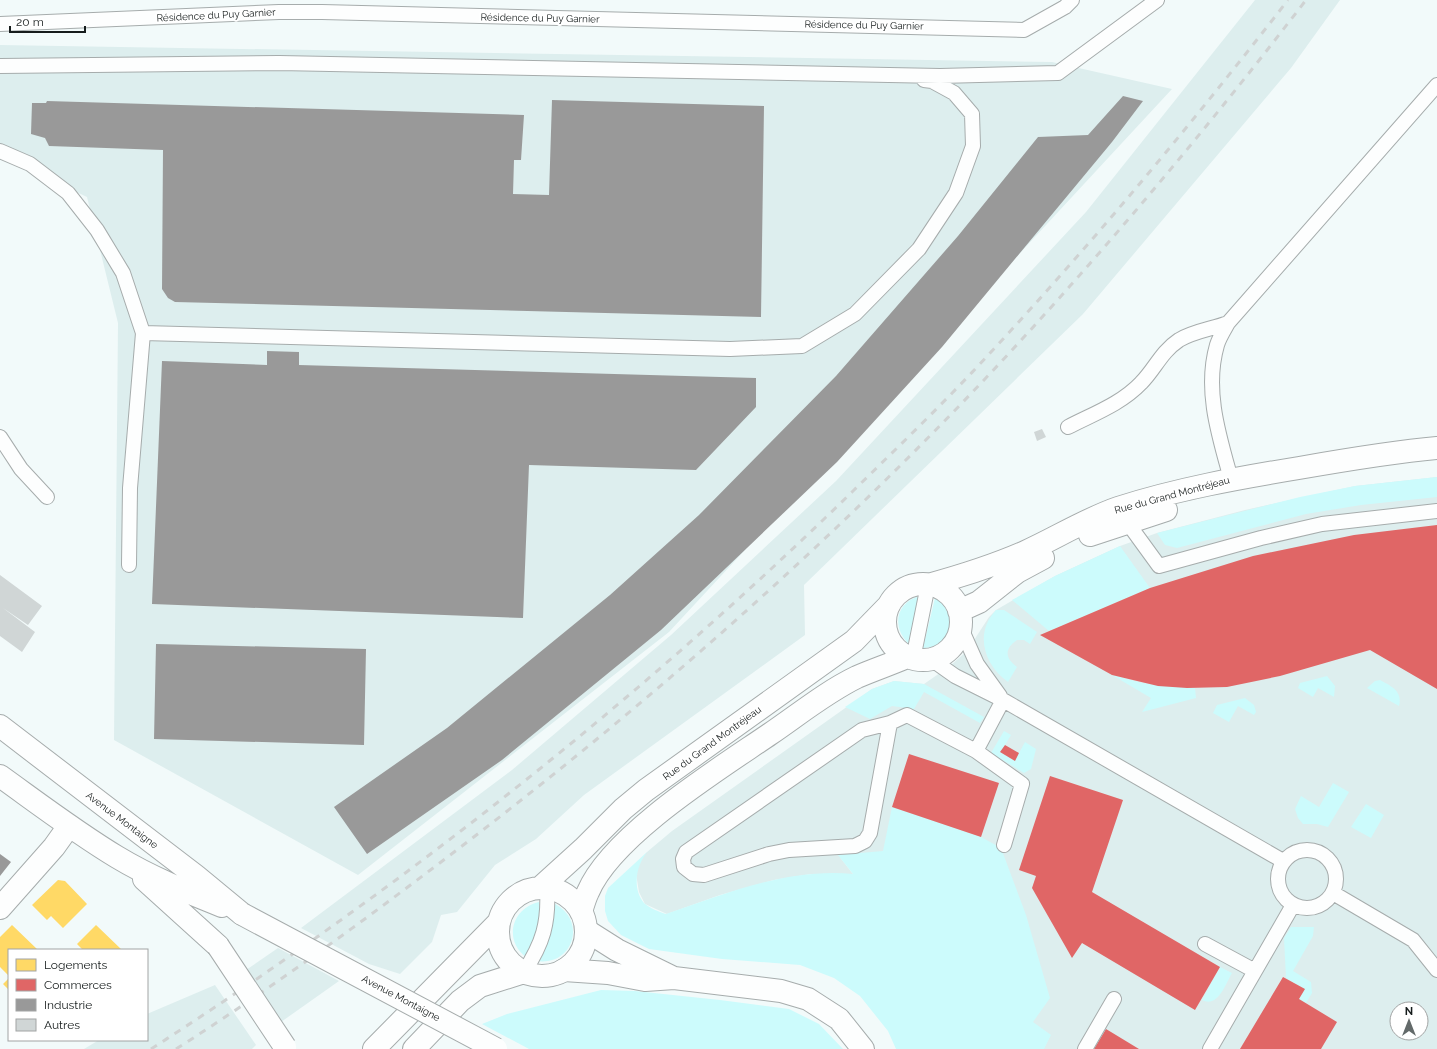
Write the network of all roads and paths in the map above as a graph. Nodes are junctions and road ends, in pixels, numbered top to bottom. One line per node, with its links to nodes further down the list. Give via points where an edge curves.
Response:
1 (1072, 0): 3 (lane, Résidence du Puy Garnier, via 1024,30 322,12)
2 (1157, 0): 5 (lane, via 1058,74)
3 (0, 24)
4 (0, 66): 5 (lane, via 279,63)
5 (848, 75): 9 (lane, via 932,81 954,93 972,114 974,146 956,193 919,249 855,314 802,346 730,349)
6 (1437, 85): 8 (lane)
7 (0, 151): 9 (lane, via 30,164 68,193 97,230 123,273)
8 (1228, 323): 10 (lane, via 1179,340 1160,356 1141,383 1116,403); 14 (lane, via 1216,349 1212,388 1214,409)
9 (143, 333): 18 (lane, via 130,488)
10 (1068, 427)
11 (0, 437): 15 (lane, via 21,469)
12 (1437, 448): 13 (street, Rue du Grand Montréjeau)
13 (1334, 462): 14 (street, Rue du Grand Montréjeau); 17 (street, Rue du Grand Montréjeau)
14 (1230, 479): 19 (street, Rue du Grand Montréjeau, via 1118,508 990,566)
15 (47, 497)
16 (1437, 511): 17 (lane, via 1322,524 1159,566)
17 (1127, 522): 21 (street, Rue du Grand Montréjeau, via 1065,546 1017,572)
18 (129, 566)
19 (928, 585): 20 (street, Rue du Grand Montréjeau, via 916,585 905,589); 21 (street, Rue du Grand Montréjeau, via 945,591 954,600); 22 (lane)
20 (889, 605): 22 (street, via 885,623 887,635 897,650); 32 (street, Rue du Grand Montréjeau, via 854,641 622,809)
21 (960, 619): 22 (street, via 953,646 943,655); 23 (lane, via 977,664)
22 (917, 658): 23 (lane); 38 (street, via 856,678 819,700 664,809 640,829 604,867 588,891)
23 (1003, 700): 26 (lane); 31 (lane)
24 (890, 723): 24 (lane, via 862,730 686,852 683,859 684,867 694,874 704,875 769,854 789,850 855,846 864,841 870,833); 26 (lane, via 906,715)
25 (0, 726): 36 (street, Avenue Montaigne)
26 (976, 751): 29 (lane, via 1022,784)
27 (0, 776): 28 (street, Avenue Montaigne)
28 (69, 826): 30 (street, Avenue Montaigne); 35 (street, via 54,847)
29 (1004, 845)
30 (118, 858): 36 (street, Avenue Montaigne, via 186,891); 46 (street, bridge, via 218,946)
31 (1283, 861): 33 (lane, via 1301,850 1321,853 1330,861 1336,872); 34 (lane, via 1277,877 1278,888 1284,898)
32 (544, 888): 37 (street, Rue du Grand Montréjeau, via 526,891 514,898); 38 (street, via 556,890 571,898); 43 (lane, via 546,926 538,949)
33 (1333, 893): 34 (lane, via 1326,901 1315,907); 41 (lane, via 1413,940)
34 (1293, 905): 42 (lane)
35 (0, 908)
36 (242, 914): 49 (street, Avenue Montaigne, bridge)
37 (499, 922): 43 (street, via 502,951 511,963); 47 (street, Rue du Grand Montréjeau)
38 (584, 922): 40 (street, via 583,950); 44 (street, via 617,950)
39 (1205, 944): 42 (lane)
40 (564, 970): 43 (street, via 544,976); 44 (street, via 608,973 645,980)
41 (1437, 970)
42 (1255, 971): 52 (lane)
43 (524, 972): 48 (street, via 480,986 460,1001)
44 (674, 978): 50 (street, via 781,991 808,998 839,1019)
45 (1114, 999): 51 (lane)
46 (285, 1048)
47 (374, 1049)
48 (414, 1049)
49 (496, 1049)
50 (863, 1049)
51 (1086, 1049)
52 (1210, 1049)

